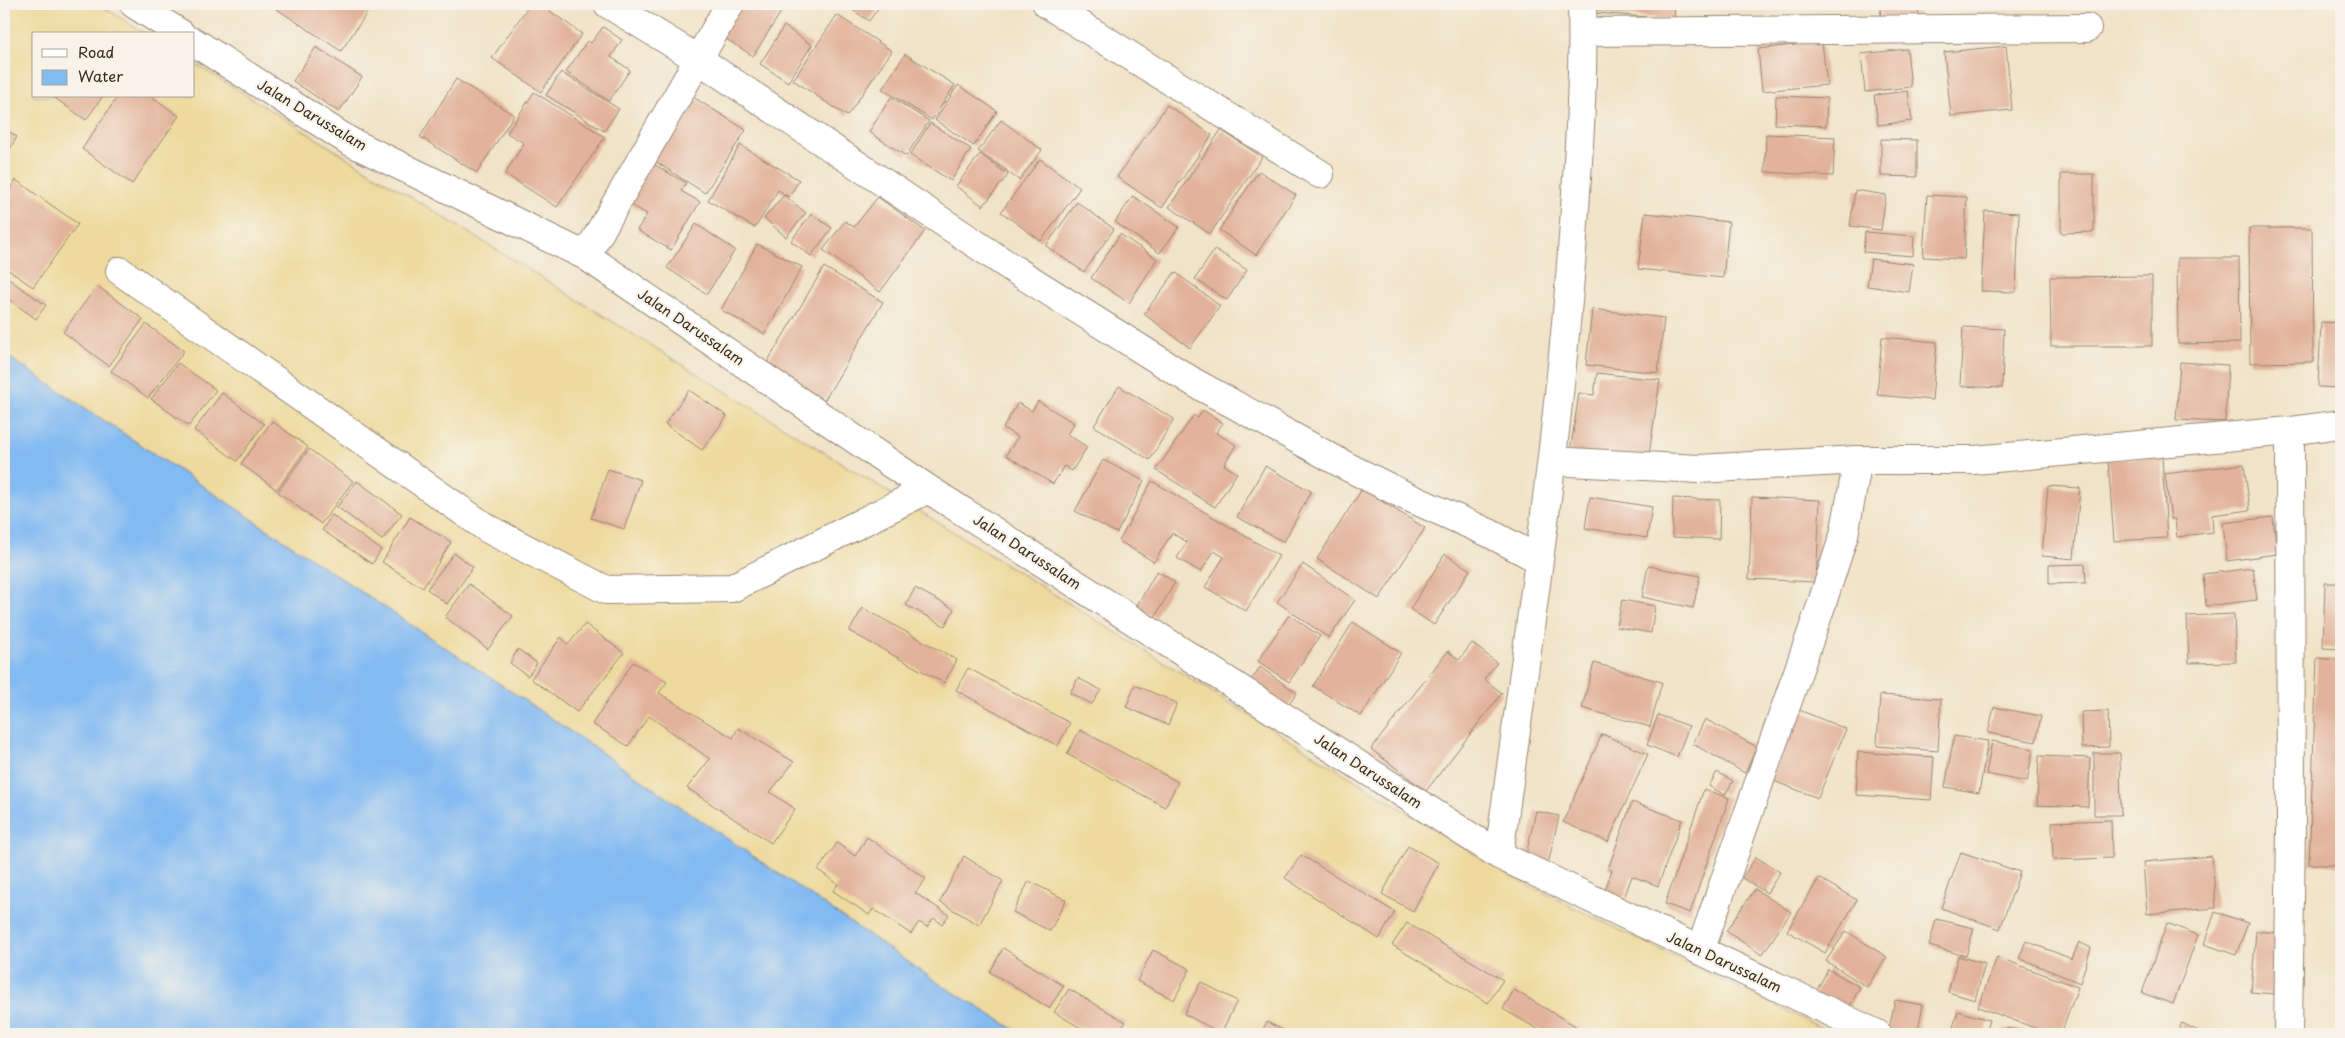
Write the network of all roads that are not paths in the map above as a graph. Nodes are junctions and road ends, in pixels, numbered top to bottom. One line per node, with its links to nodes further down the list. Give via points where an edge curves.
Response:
1 (134, 4): 7 (street)
2 (608, 4): 10 (street)
3 (730, 4): 10 (street)
4 (1047, 4): 11 (street)
5 (1582, 4): 8 (street)
6 (2087, 28): 8 (street)
7 (178, 32)
8 (1583, 32): 17 (street, via 1570,285)
9 (195, 43): 12 (street, Jalan Darussalam, via 349,140)
10 (698, 59): 12 (street); 19 (street, via 1015,270 1195,383 1348,467)
11 (1320, 174)
12 (586, 256): 18 (street, Jalan Darussalam)
13 (120, 271): 18 (street, via 488,529 606,590 732,588)
14 (2341, 424): 15 (street)
15 (2290, 431): 16 (street, via 1974,460); 23 (street)
16 (1858, 460): 17 (street, via 1699,469); 21 (street, via 1844,535)
17 (1552, 461): 19 (street)
18 (928, 489): 20 (street, Jalan Darussalam)
19 (1538, 559): 20 (street)
20 (1499, 855): 21 (street, Jalan Darussalam)
21 (1700, 951): 22 (street, Jalan Darussalam)
22 (1877, 1034)
23 (2288, 1034)

